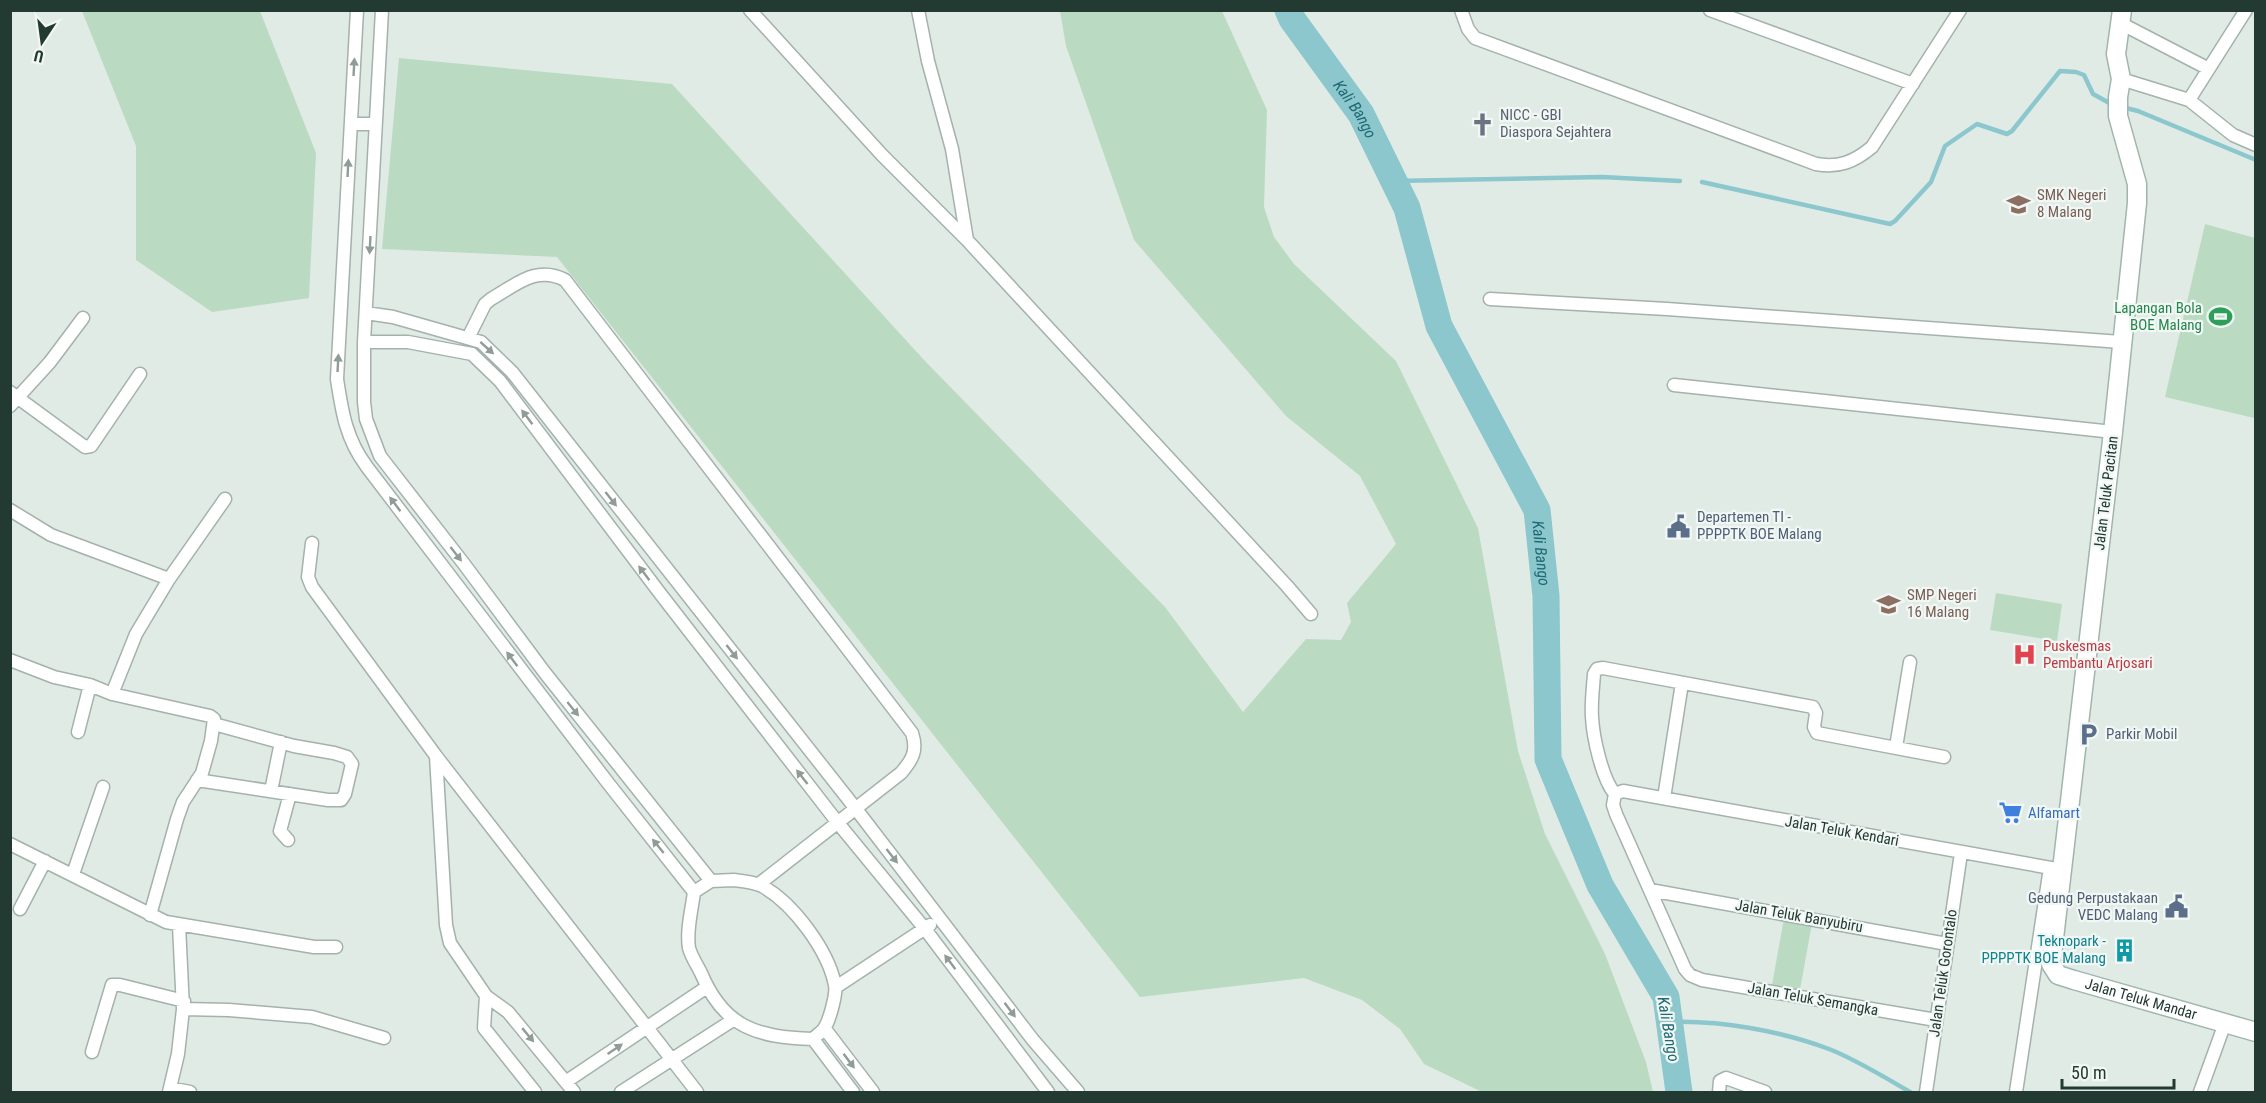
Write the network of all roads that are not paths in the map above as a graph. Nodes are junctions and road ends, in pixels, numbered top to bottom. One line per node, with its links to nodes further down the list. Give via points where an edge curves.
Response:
1 (357, 10): 14 (street, one-way to 1)
2 (382, 10): 15 (street)
3 (750, 10): 17 (street)
4 (918, 10): 17 (street, via 952,149)
5 (1461, 10): 12 (street, via 1475,38 1816,164 1838,166 1859,158 1872,147)
6 (1710, 10): 12 (street)
7 (1960, 10): 12 (street)
8 (2246, 10): 10 (street)
9 (2121, 17): 10 (street); 11 (street, Jalan Teluk Pacitan, via 2116,54)
10 (2207, 68): 13 (street)
11 (2121, 79): 13 (street); 23 (street, Jalan Teluk Pacitan, via 2122,112 2137,184)
12 (1913, 84)
13 (2189, 100): 16 (street, via 2233,135)
14 (351, 124): 15 (street); 31 (street, one-way to 14, via 343,421 337,379)
15 (376, 124): 19 (street, one-way to 19)
16 (2256, 145)
17 (967, 240): 38 (street)
18 (1490, 299): 23 (street)
19 (366, 313): 21 (street); 22 (street)
20 (83, 318): 28 (street, via 50,362)
21 (468, 338): 24 (street, one-way to 24, via 481,342); 58 (street, via 491,299 538,274 565,280 912,733 915,749 910,762)
22 (364, 342): 26 (street, via 408,342 472,354); 30 (street, via 366,418)
23 (2121, 342): 29 (street, Jalan Teluk Pacitan)
24 (512, 372): 26 (street); 36 (street, one-way to 36)
25 (140, 374): 28 (street, via 91,446 85,447)
26 (500, 381): 37 (street, one-way to 26)
27 (1674, 385): 29 (street)
28 (13, 399)
29 (2113, 432): 64 (street, Jalan Teluk Pacitan)
30 (380, 456): 31 (street); 41 (street, one-way to 41)
31 (367, 467): 44 (street, one-way to 31)
32 (225, 499): 35 (street)
33 (10, 510): 35 (street, via 51,535)
34 (312, 543): 50 (street, via 308,576 312,587)
35 (169, 579): 45 (street, via 136,634)
36 (674, 579): 37 (street); 58 (street, one-way to 58)
37 (659, 592): 59 (street, one-way to 37)
38 (1311, 614)
39 (10, 660): 43 (street, via 54,677)
40 (1910, 662): 49 (street)
41 (545, 673): 44 (street); 66 (street, one-way to 66)
42 (1682, 683): 49 (street, via 1813,707 1817,733); 55 (street, via 1602,668 1595,671 1594,734 1609,788); 57 (street)
43 (90, 685): 45 (street); 47 (street)
44 (532, 685): 69 (street, one-way to 44)
45 (112, 694): 46 (street, via 210,716)
46 (214, 724): 48 (street); 52 (street)
47 (78, 732)
48 (281, 742): 54 (street); 56 (street, via 334,753 352,764 341,800)
49 (1896, 747): 51 (street)
50 (436, 756): 80 (street, via 446,925 450,943); 85 (street)
51 (1944, 757)
52 (197, 780): 54 (street); 71 (street, via 177,819)
53 (103, 787): 65 (street)
54 (271, 791): 56 (street)
55 (1619, 792): 57 (street, Jalan Teluk Kendari); 68 (street, via 1613,805)
56 (290, 794): 60 (street, via 280,831)
57 (1664, 798): 62 (street, Jalan Teluk Kendari)
58 (856, 809): 59 (street); 72 (street, one-way to 72)
59 (838, 824): 67 (street); 74 (street)
60 (288, 840)
61 (10, 844): 63 (street)
62 (1961, 853): 64 (street, Jalan Teluk Kendari); 75 (street, Jalan Teluk Gorontalo)
63 (45, 861): 65 (street); 70 (street)
64 (2056, 869): 77 (street, Jalan Teluk Pacitan, via 2051,958); 106 (street, Jalan Teluk Pacitan)
65 (73, 874): 71 (street)
66 (711, 881): 67 (street); 69 (street)
67 (759, 884): 79 (street, via 801,921 827,961)
68 (1650, 890): 75 (street, Jalan Teluk Banyubiru); 83 (street, Jalan Teluk Semangka, via 1690,975)
69 (694, 892): 78 (street, via 689,948)
70 (21, 909)
71 (150, 915): 73 (street)
72 (940, 918): 74 (street); 102 (street, one-way to 102)
73 (179, 925): 76 (street, via 314,947); 81 (street)
74 (925, 929): 79 (street); 101 (street, one-way to 74)
75 (1947, 944): 83 (street, Jalan Teluk Gorontalo)
76 (336, 947)
77 (2058, 975): 84 (street, Jalan Teluk Mandar)
78 (707, 987): 82 (street); 85 (street)
79 (836, 987): 86 (street)
80 (486, 996): 92 (street, one-way to 92, via 508,1012); 95 (street, via 484,1028)
81 (184, 1005): 88 (street, via 312,1017); 90 (street, via 112,985); 93 (street)
82 (733, 1020): 89 (street, via 760,1032); 91 (street)
83 (1936, 1020): 105 (street, Jalan Teluk Gorontalo)
84 (2225, 1023): 87 (street, Jalan Teluk Mandar); 107 (street)
85 (646, 1029): 91 (street); 92 (street, one-way to 85)
86 (825, 1029): 89 (street); 100 (street, one-way to 100)
87 (2256, 1032)
88 (384, 1038)
89 (813, 1039): 99 (street)
90 (92, 1052)
91 (671, 1059): 97 (street); 98 (street)
92 (567, 1081): 96 (street)
93 (169, 1090): 94 (street)
94 (189, 1092)
95 (535, 1092)
96 (574, 1092)
97 (621, 1092)
98 (697, 1092)
99 (853, 1092)
100 (873, 1092)
101 (1048, 1092)
102 (1078, 1092)
103 (1719, 1092): 104 (street, via 1723,1079 1730,1078)
104 (1765, 1092)
105 (1926, 1092)
106 (2016, 1092)
107 (2200, 1092)

